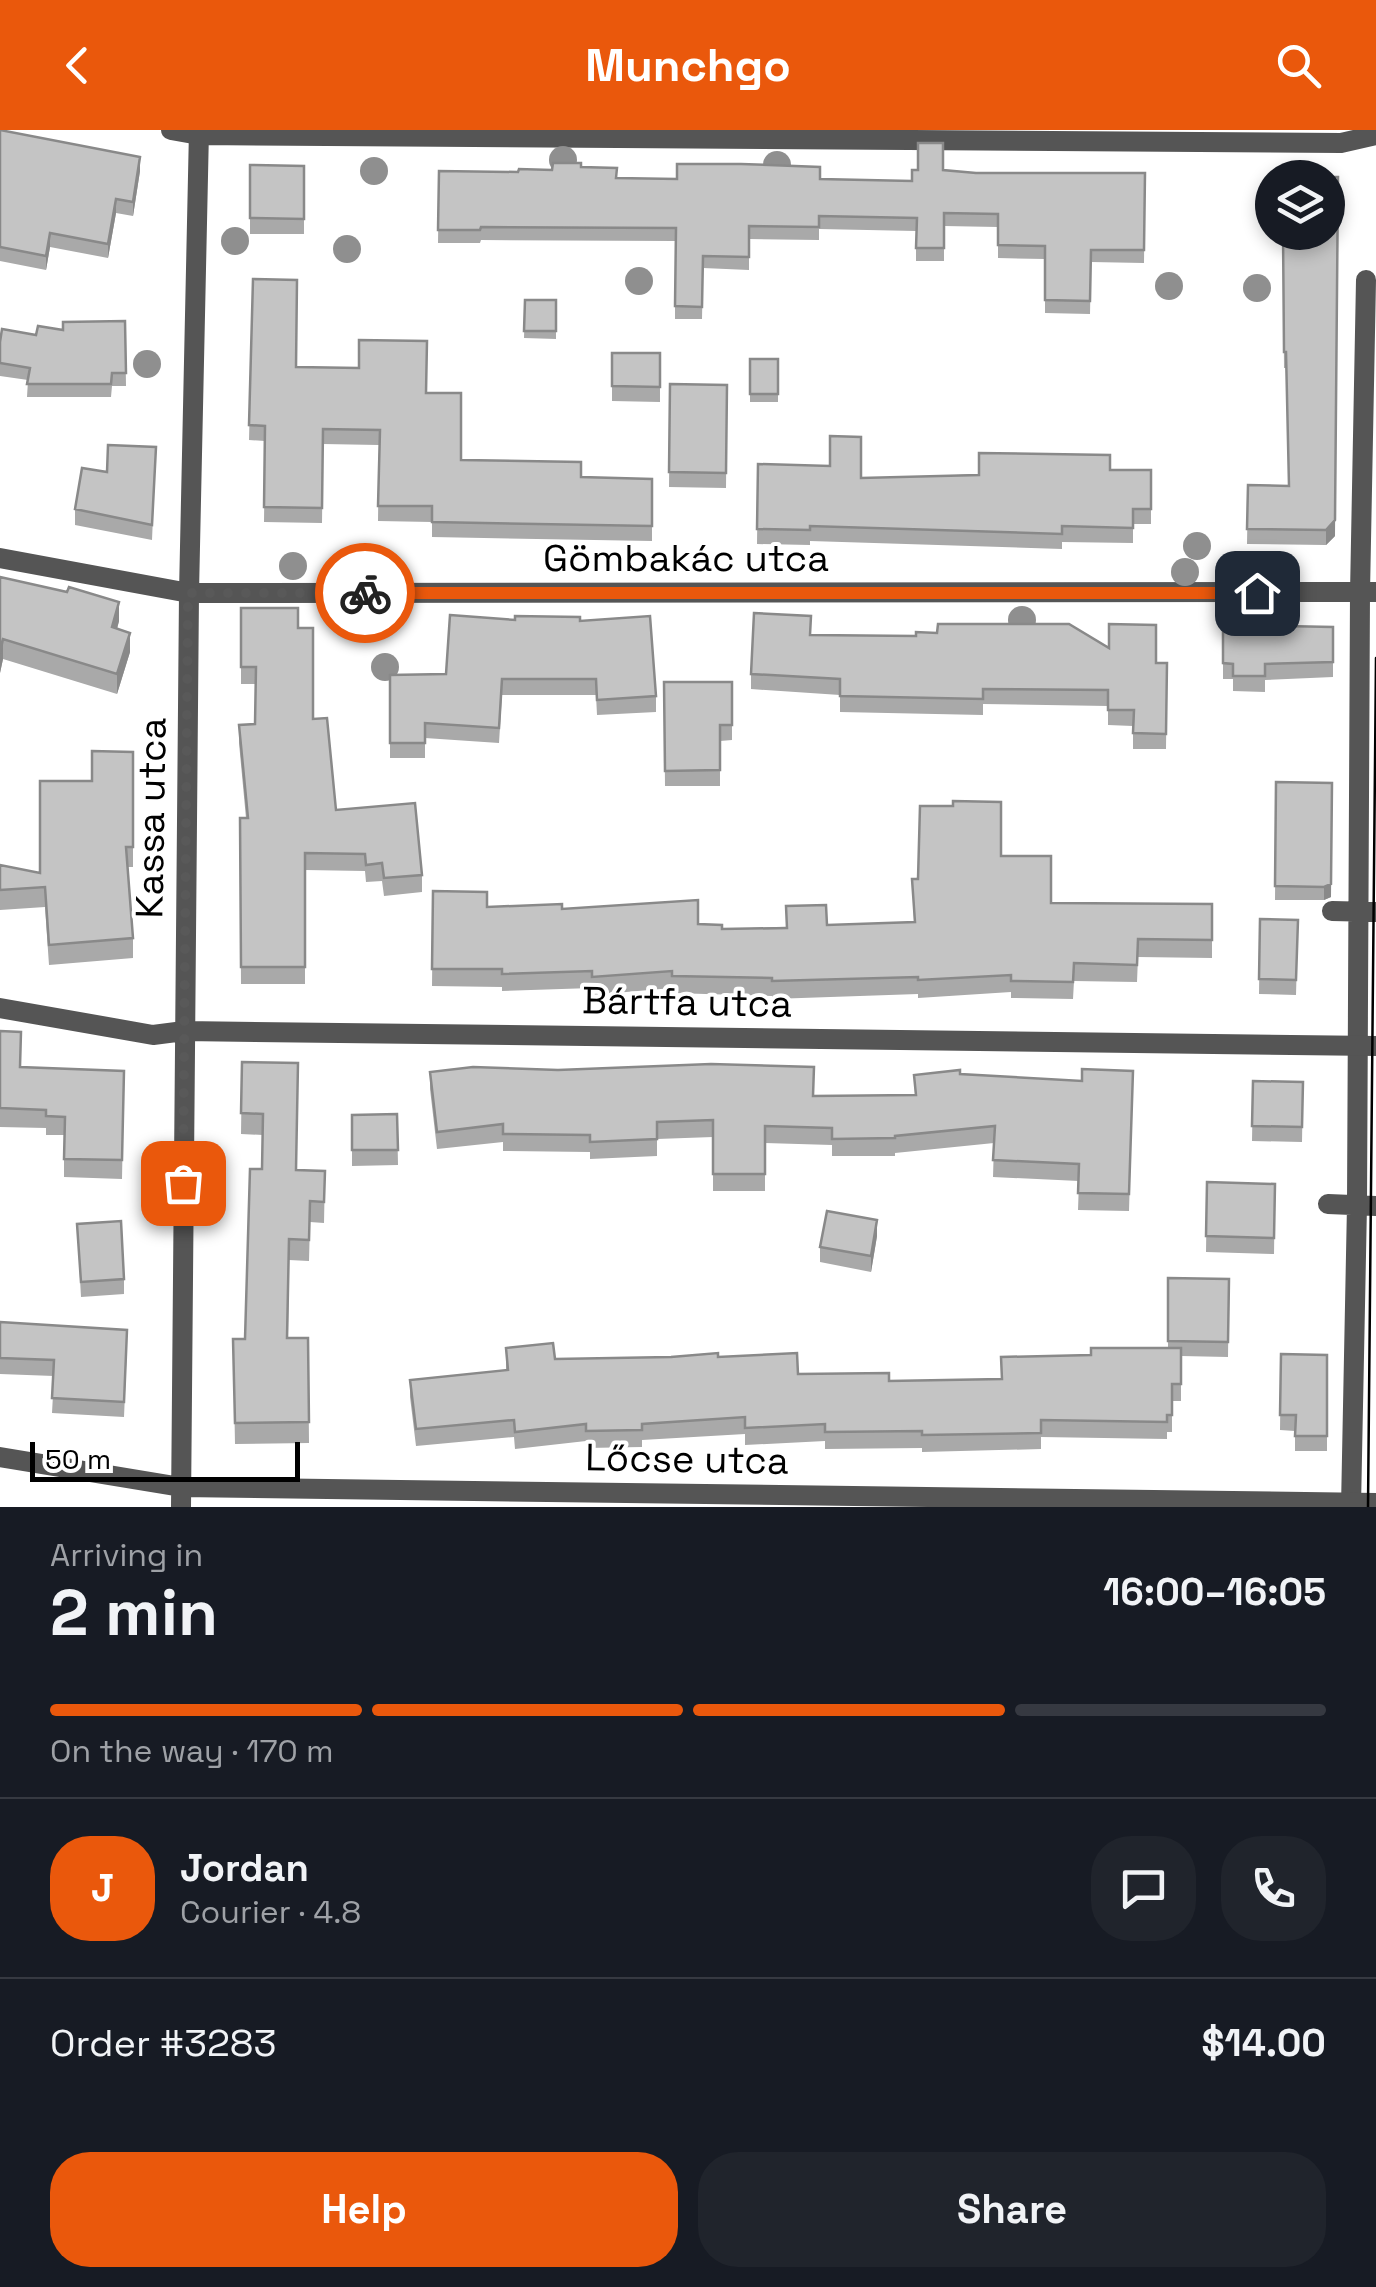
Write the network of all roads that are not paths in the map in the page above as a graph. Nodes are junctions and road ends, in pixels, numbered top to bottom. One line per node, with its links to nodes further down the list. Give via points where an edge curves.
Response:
1 (171, 130): 2 (street)
2 (199, 133): 3 (street, via 1340,144); 8 (street, Kassa utca)
3 (1353, 135): 4 (street)
4 (1376, 136)
5 (1366, 280): 7 (street)
6 (0, 558): 8 (street, Gömbakác utca)
7 (1368, 592): 8 (street, Gömbakác utca); 10 (street)
8 (188, 593): 12 (street, Kassa utca)
9 (1332, 911): 10 (street)
10 (1368, 912): 13 (street)
11 (0, 1008): 12 (street, Bártfa utca, via 153,1035)
12 (184, 1030): 13 (street, Bártfa utca); 17 (street, Kassa utca)
13 (1368, 1046): 15 (street)
14 (1328, 1204): 15 (street)
15 (1367, 1205): 19 (street)
16 (0, 1457): 17 (street, Lőcse utca)
17 (181, 1497): 19 (street, Lőcse utca)
18 (1376, 1503): 19 (street, Lőcse utca)
19 (1351, 1505)

